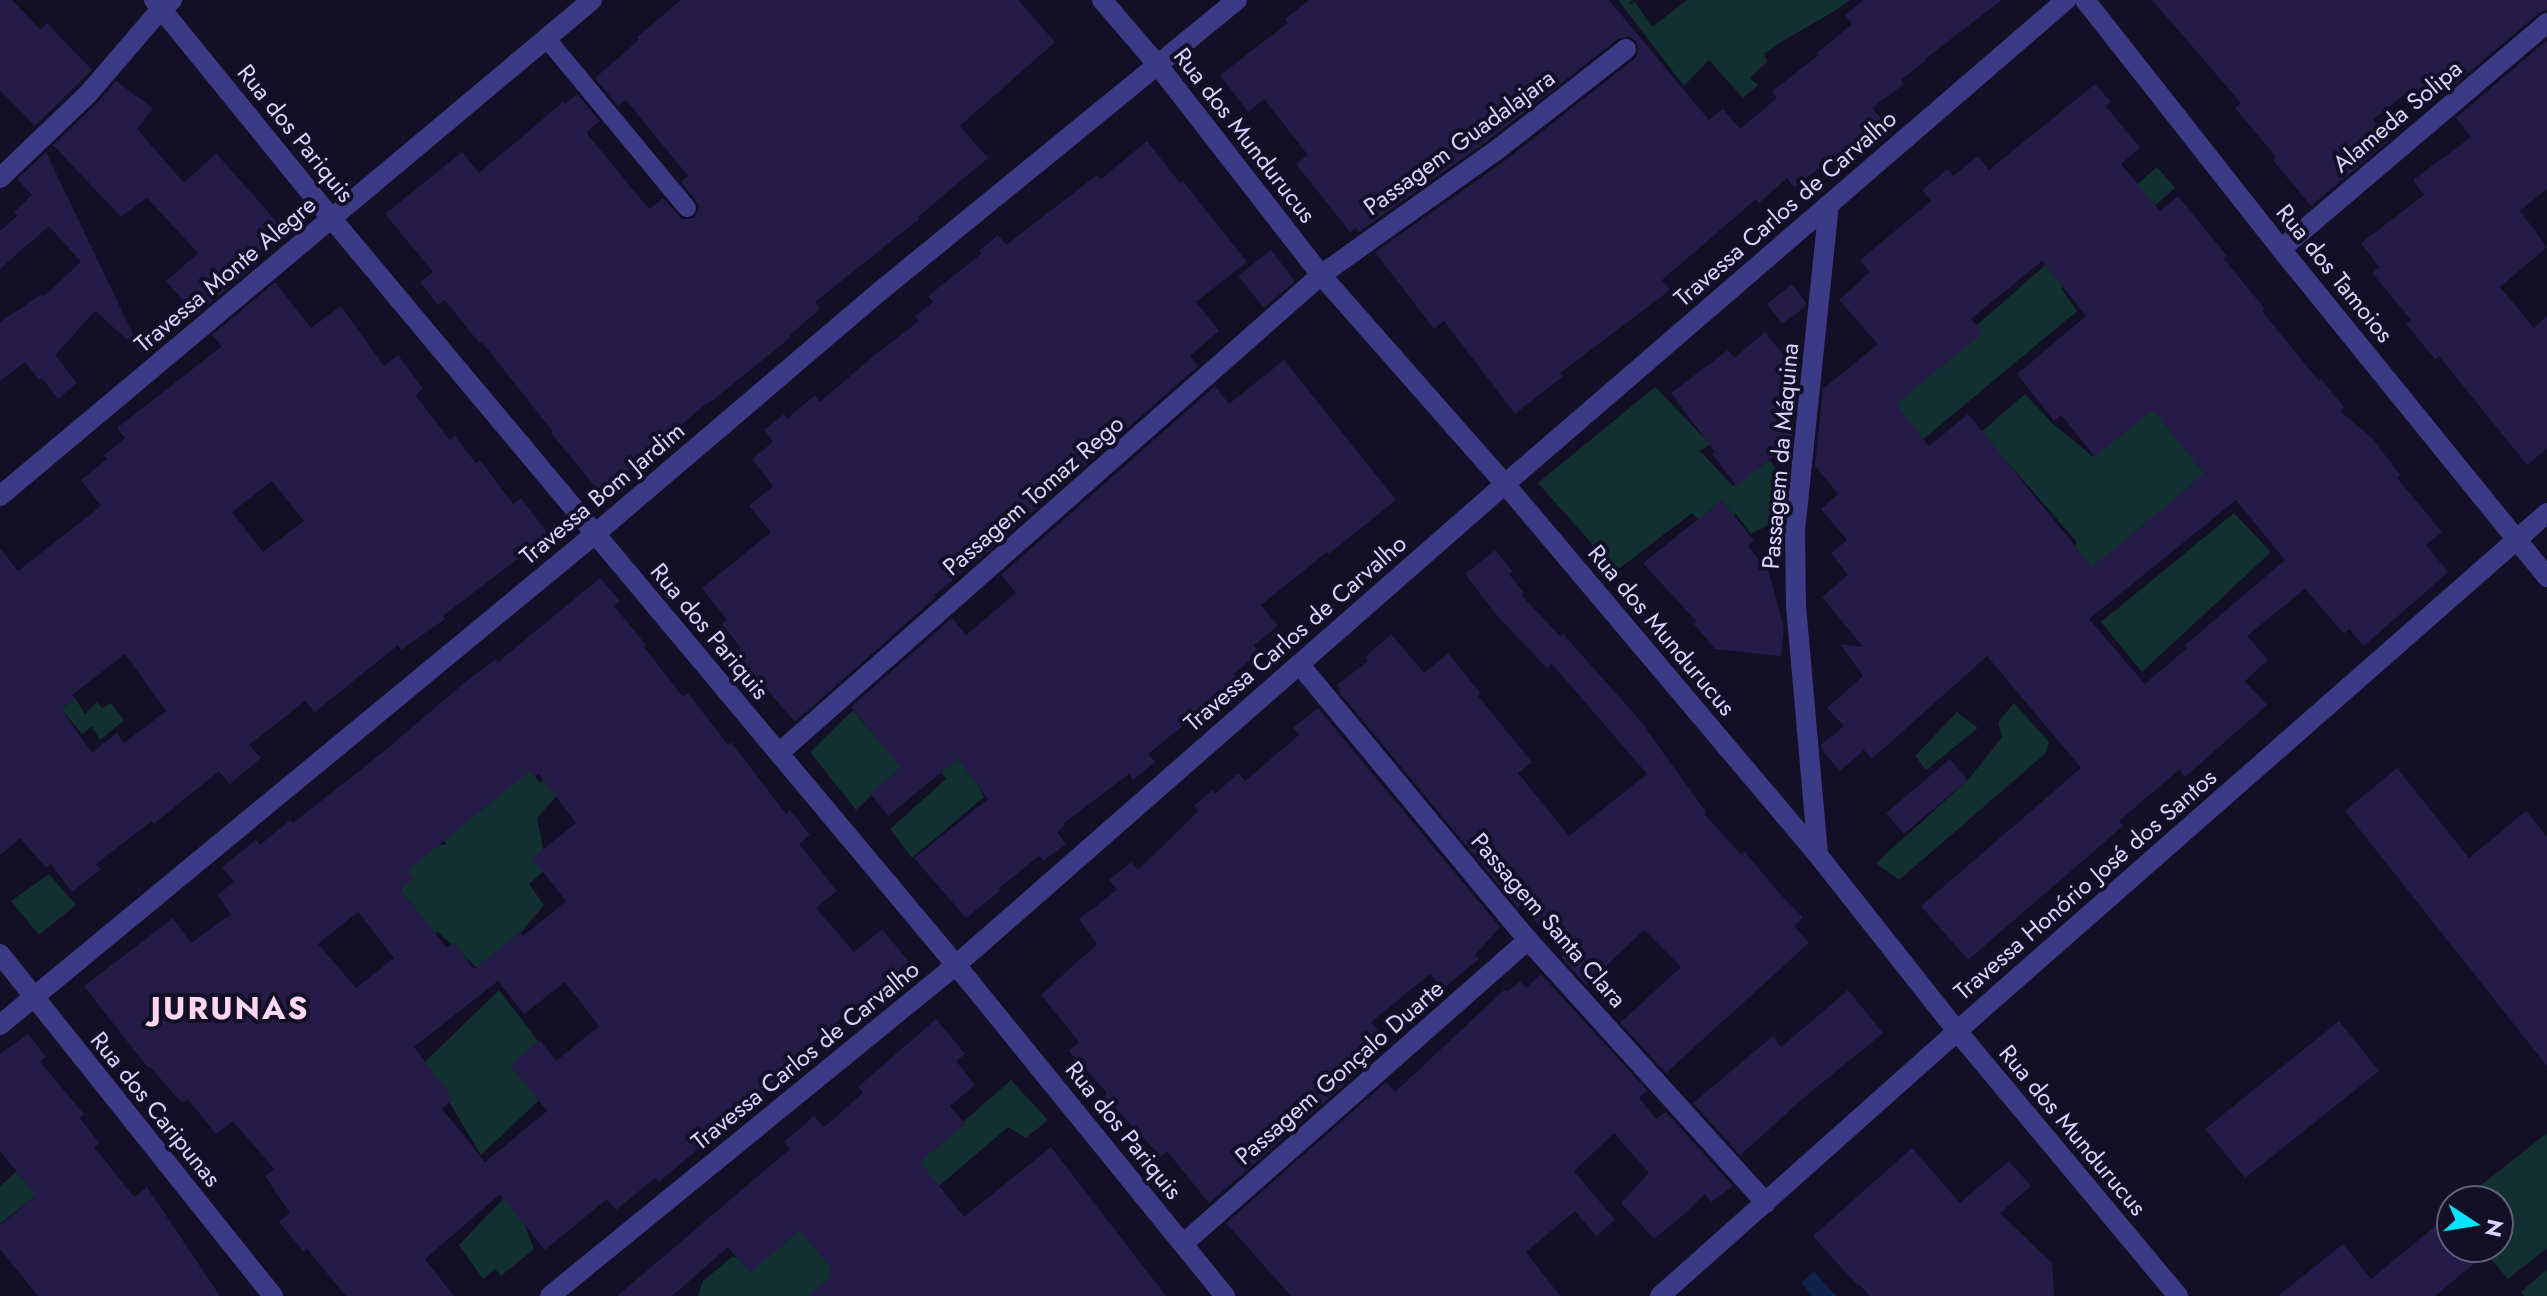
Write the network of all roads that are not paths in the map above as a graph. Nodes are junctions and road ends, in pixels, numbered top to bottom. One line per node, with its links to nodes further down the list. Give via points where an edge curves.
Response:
1 (592, 0): 8 (street, Travessa Monte Alegre)
2 (1102, 0): 10 (street, Rua dos Mundurucus)
3 (1237, 0): 10 (street, Travessa Bom Jardim)
4 (2066, 0): 12 (street, Travessa Carlos de Carvalho)
5 (2085, 0): 15 (street, Rua dos Tamoios)
6 (162, 3): 11 (street, via 88,94); 14 (street, Rua dos Pariquis)
7 (2547, 23): 15 (street, Alameda Solipa)
8 (547, 39): 13 (lane); 14 (street, Travessa Monte Alegre)
9 (1626, 49): 16 (street, Passagem Guadalajara, via 1498,149)
10 (1157, 64): 16 (street, Rua dos Mundurucus); 20 (street, Travessa Bom Jardim)
11 (0, 178)
12 (1829, 204): 17 (street, Travessa Carlos de Carvalho); 25 (street, Passagem da Máquina, via 1795,531 1796,606)
13 (687, 208)
14 (332, 219): 18 (street, Travessa Monte Alegre); 20 (street, Rua dos Pariquis)
15 (2281, 249): 21 (street, Rua dos Tamoios)
16 (1321, 275): 17 (street, Rua dos Mundurucus); 24 (street, Passagem Tomaz Rego)
17 (1505, 484): 23 (street, Travessa Carlos de Carvalho); 25 (street, Rua dos Mundurucus)
18 (0, 496)
19 (2547, 513): 21 (street, Travessa Honório José dos Santos)
20 (595, 534): 24 (street, Rua dos Pariquis); 29 (street, Travessa Bom Jardim)
21 (2517, 540): 22 (street, Rua dos Tamoios); 31 (street, Travessa Honório José dos Santos)
22 (2547, 577)
23 (1299, 664): 26 (street, Passagem Santa Clara); 28 (street, Travessa Carlos de Carvalho)
24 (779, 753): 28 (street, Rua dos Pariquis)
25 (1818, 855): 31 (street, Rua dos Mundurucus)
26 (1528, 940): 32 (street, Passagem Santa Clara); 33 (street, Passagem Gonçalo Duarte)
27 (0, 954): 29 (street, Rua dos Caripunas)
28 (956, 965): 33 (street, Rua dos Pariquis); 35 (street, Travessa Carlos de Carvalho)
29 (34, 998): 30 (street, Travessa Bom Jardim); 34 (street, Rua dos Caripunas)
30 (0, 1025)
31 (1957, 1031): 32 (street, Travessa Honório José dos Santos); 38 (street, Rua dos Mundurucus)
32 (1766, 1203): 37 (street, Travessa Honório José dos Santos)
33 (1183, 1244): 36 (street, Rua dos Pariquis)
34 (273, 1296)
35 (550, 1296)
36 (1225, 1296)
37 (1660, 1296)
38 (2178, 1296)

